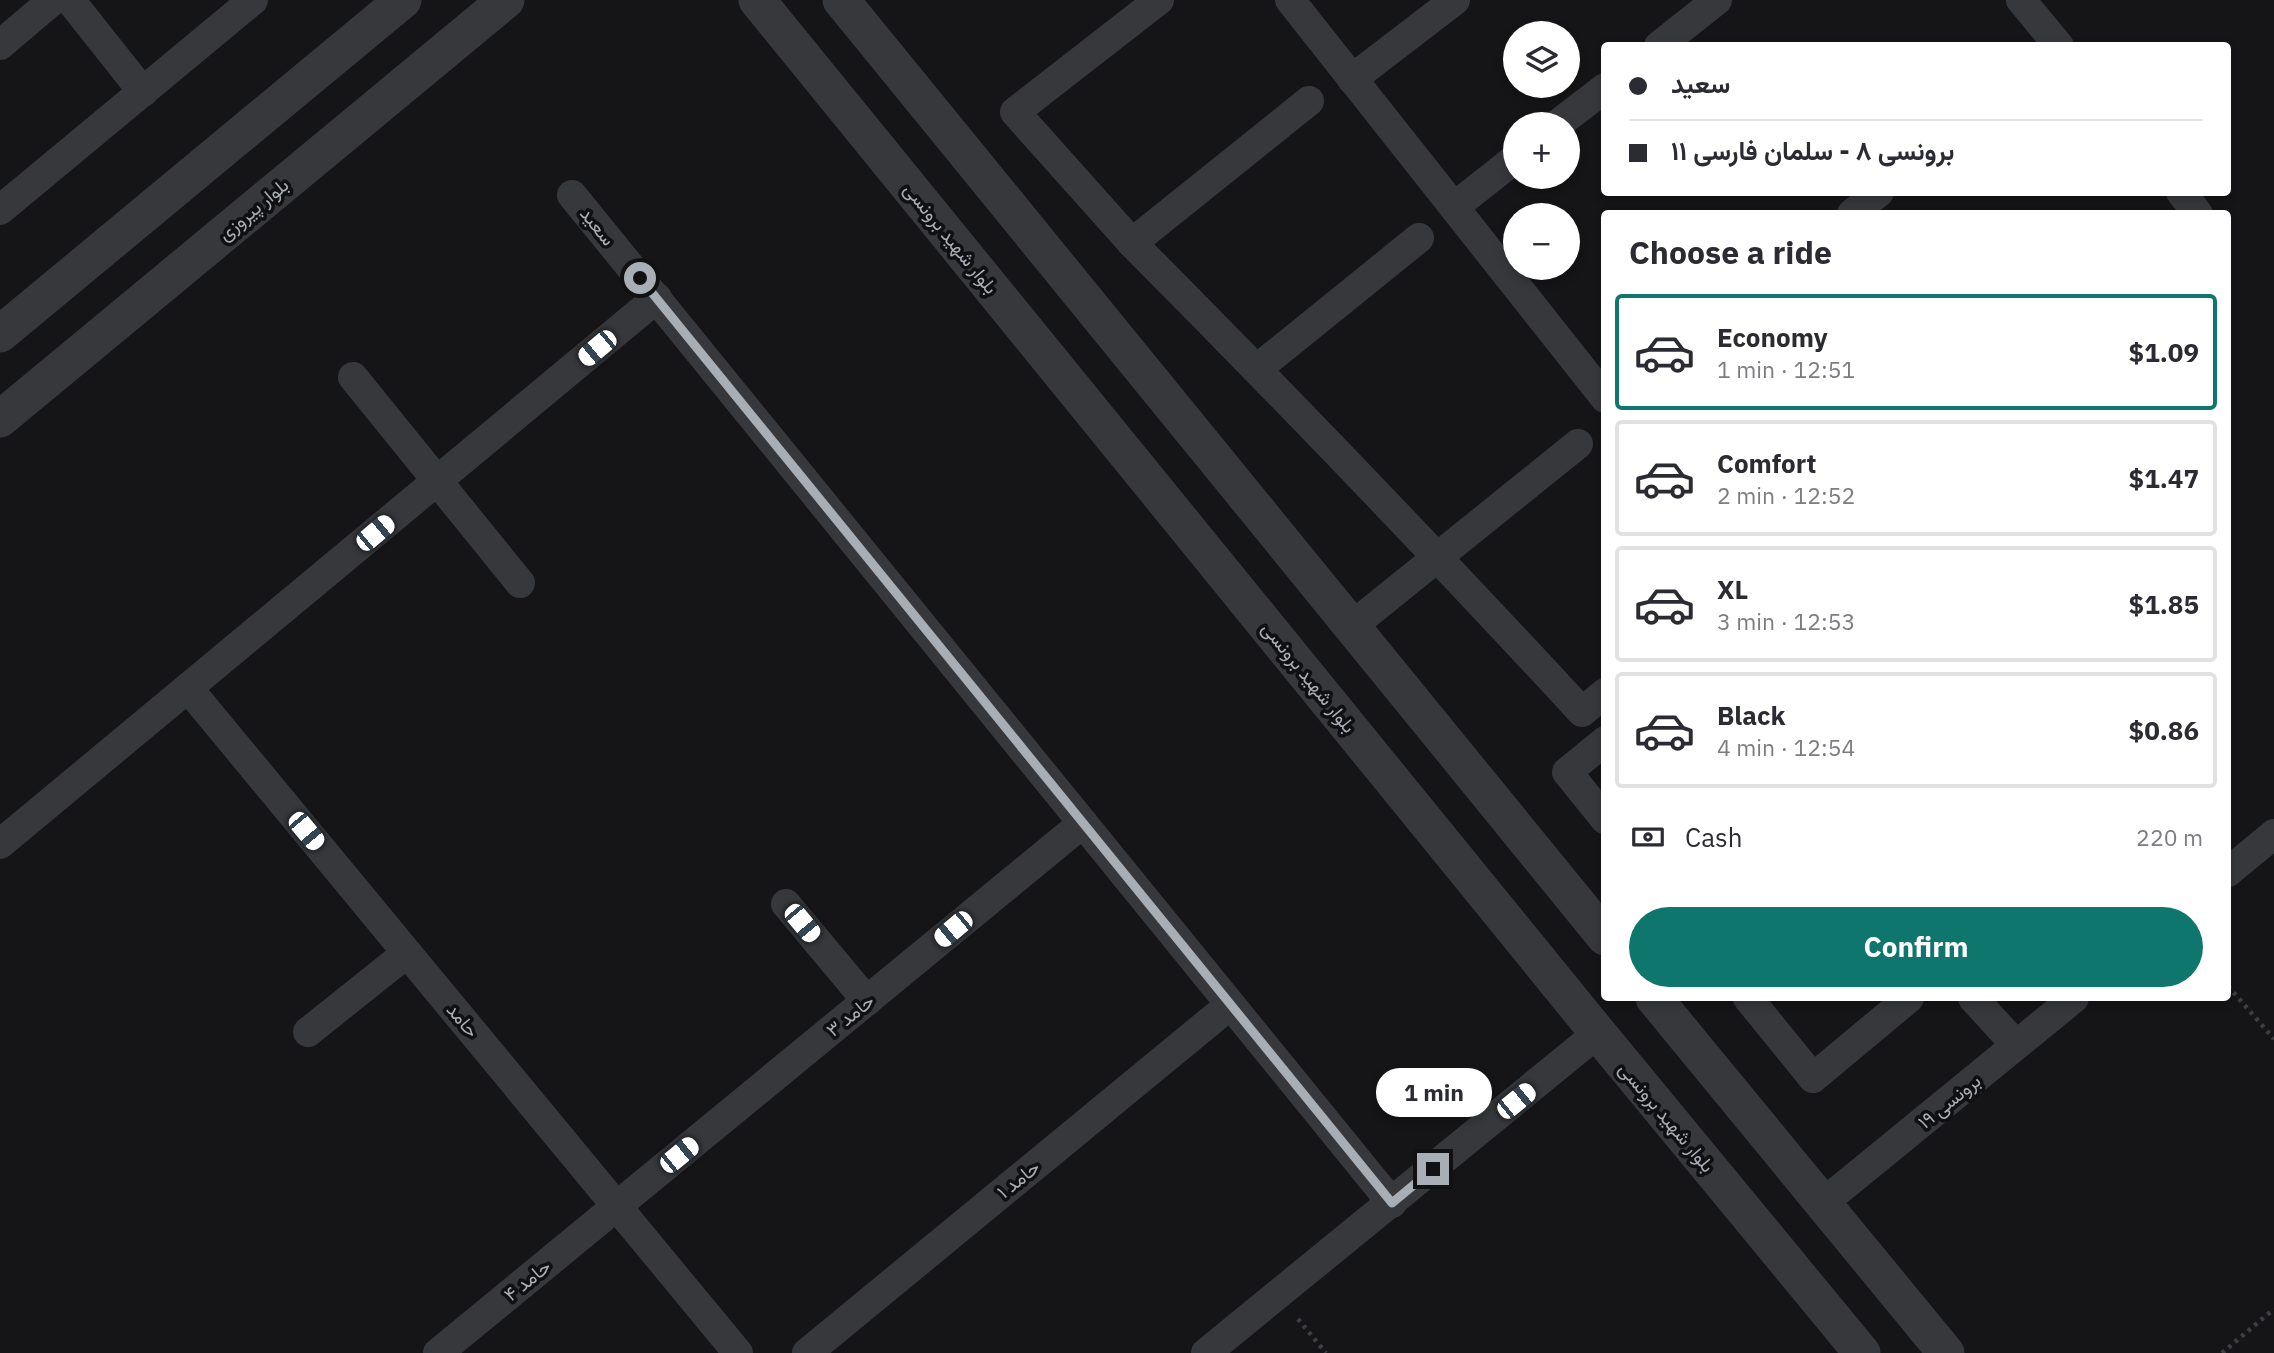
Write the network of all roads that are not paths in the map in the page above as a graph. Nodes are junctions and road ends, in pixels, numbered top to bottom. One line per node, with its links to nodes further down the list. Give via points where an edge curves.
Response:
1 (54, 0): 15 (street)
2 (70, 0): 18 (street)
3 (253, 0): 18 (street)
4 (403, 0): 32 (street)
5 (506, 0): 36 (street, بلوار پیروزی)
6 (757, 0): 61 (street, بلوار شهید برونسی)
7 (841, 0): 41 (street)
8 (1159, 0): 30 (street, via 1015,113)
9 (1290, 0): 16 (street)
10 (1455, 0): 16 (street)
11 (1717, 0): 13 (street)
12 (2021, 0): 14 (street)
13 (1664, 42)
14 (2056, 42)
15 (0, 45)
16 (1352, 79): 25 (street)
17 (1601, 91): 20 (street)
18 (143, 92): 26 (street)
19 (1309, 101): 30 (street)
20 (1574, 112)
21 (1503, 168): 25 (street)
22 (572, 195): 31 (street, سعید)
23 (1874, 196): 27 (street)
24 (2184, 196): 28 (street)
25 (1454, 207): 35 (street)
26 (0, 210)
27 (1857, 210)
28 (2195, 210)
29 (1419, 239): 33 (street)
30 (1132, 243): 33 (street)
31 (657, 299): 38 (street); 46 (street, سعید)
32 (0, 334)
33 (1257, 369): 39 (street)
34 (353, 377): 38 (street)
35 (1601, 393)
36 (0, 419)
37 (1578, 444): 39 (street)
38 (437, 481): 40 (street); 42 (street)
39 (1438, 557): 41 (street); 43 (street, via 1582,712)
40 (520, 583)
41 (1352, 626): 51 (street)
42 (188, 688): 48 (street); 52 (street, حامد)
43 (1601, 696)
44 (1601, 744): 45 (street, via 1567,772)
45 (1601, 815)
46 (1083, 823): 53 (street, حامد ۳); 59 (street, سعید)
47 (2274, 834): 49 (street)
48 (0, 844)
49 (2231, 870)
50 (786, 904): 53 (street)
51 (1601, 932)
52 (408, 953): 60 (street); 65 (street, حامد)
53 (867, 1000): 65 (street, حامد ۳)
54 (1656, 1001): 64 (street)
55 (1750, 1001): 56 (street, via 1813,1078)
56 (1905, 1001)
57 (1976, 1001): 62 (street)
58 (2070, 1001): 62 (street, برونسی ۱۹)
59 (1230, 1004): 63 (street, سعید); 68 (street, حامد ۱)
60 (308, 1032)
61 (1598, 1033): 63 (street); 70 (street, بلوار شهید برونسی)
62 (2016, 1045): 64 (street, برونسی ۱۹)
63 (1392, 1203): 69 (street)
64 (1823, 1203): 71 (street)
65 (617, 1206): 66 (street, حامد ۴); 67 (street, حامد)
66 (438, 1353)
67 (738, 1353)
68 (807, 1353)
69 (1206, 1353)
70 (1862, 1353)
71 (1946, 1353)

